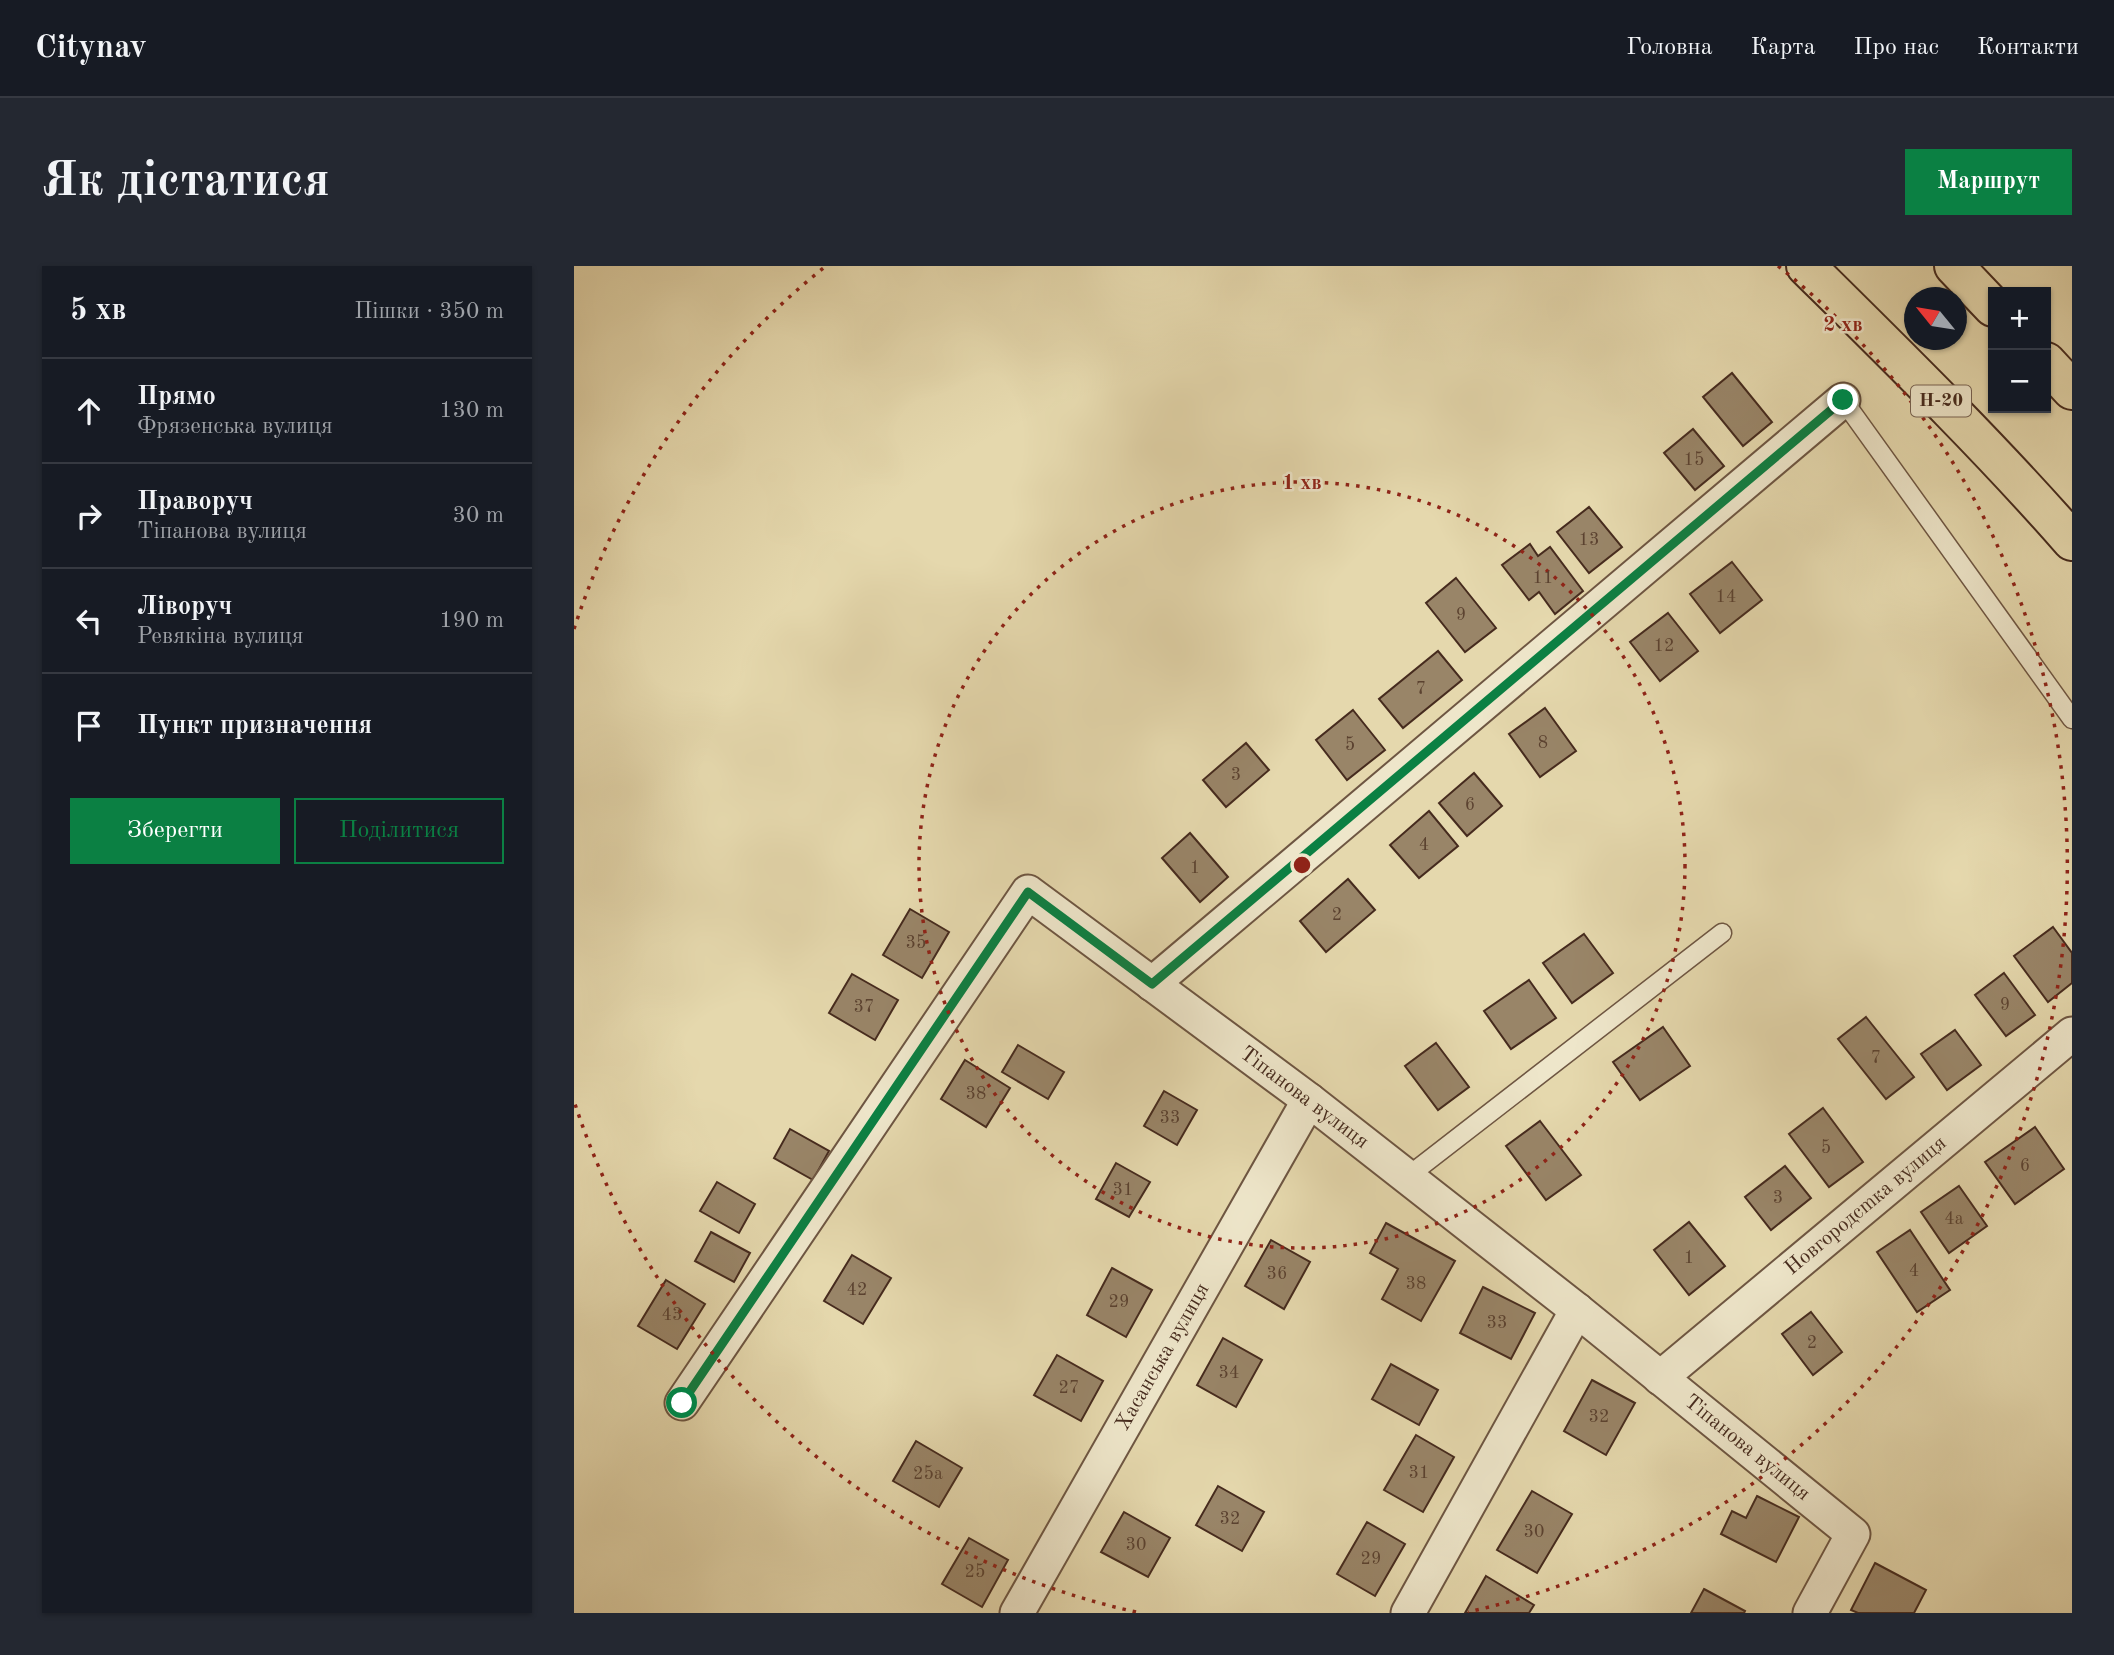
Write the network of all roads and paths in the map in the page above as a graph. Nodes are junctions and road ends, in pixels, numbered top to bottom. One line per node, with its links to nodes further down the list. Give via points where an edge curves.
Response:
1 (1806, 266): 7 (main road, Н-20)
2 (1954, 266): 3 (main road)
3 (1988, 302)
4 (2051, 367): 5 (main road)
5 (2072, 390)
6 (1843, 400): 8 (lane); 10 (street)
7 (2072, 541)
8 (2072, 719)
9 (1722, 933): 13 (lane)
10 (1152, 984): 12 (street, Тіпанова вулиця); 16 (street, Тіпанова вулиця, via 1028,892)
11 (2072, 1034): 15 (street, Новгородсmка вулиця)
12 (1308, 1100): 13 (street, Тіпанова вулиця); 17 (street, Хасанська вулиця)
13 (1407, 1177): 14 (street, Тіпанова вулиця)
14 (1577, 1310): 15 (street, Тіпанова вулиця); 18 (street)
15 (1660, 1378): 19 (street, Тіпанова вулиця, via 1853,1534)
16 (682, 1403)
17 (1017, 1613)
18 (1408, 1613)
19 (1810, 1613)

